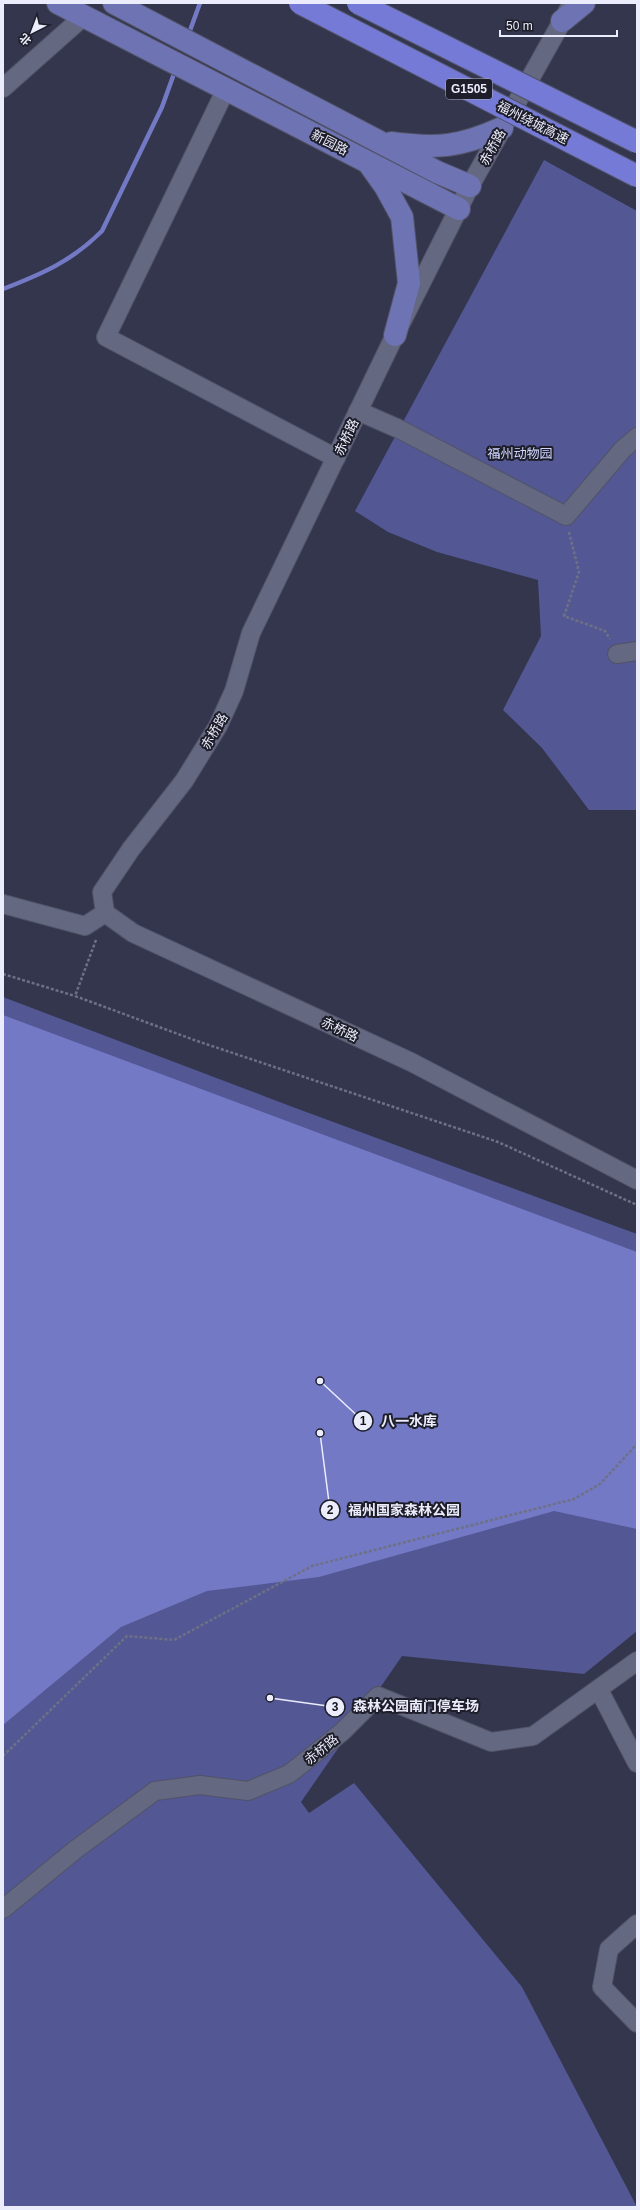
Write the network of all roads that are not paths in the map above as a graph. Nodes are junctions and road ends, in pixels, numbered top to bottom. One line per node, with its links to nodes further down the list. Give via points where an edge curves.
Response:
1 (58, 3): 7 (main road)
2 (114, 3): 11 (main road, 新园路)
3 (300, 3): 14 (highway, 福州绕城高速 / G1505, bridge)
4 (358, 3): 12 (highway, G1505, bridge)
5 (584, 3): 6 (main road)
6 (567, 12): 10 (street, 赤桥路)
7 (84, 16): 8 (street); 9 (main road, 新园路)
8 (3, 88)
9 (226, 89): 13 (main road, 新园路); 20 (street, via 106,338)
10 (502, 128): 11 (main road, via 476,140 438,147); 15 (street, 赤桥路)
11 (378, 141): 15 (main road, 新园路)
12 (637, 142)
13 (366, 161): 16 (main road, 新园路); 17 (main road, via 385,186 402,217 409,283)
14 (637, 176)
15 (470, 186): 16 (street, 赤桥路)
16 (459, 209): 17 (street, 赤桥路)
17 (395, 335): 18 (street, 赤桥路)
18 (358, 411): 19 (street, via 566,516); 20 (street, 赤桥路)
19 (637, 437)
20 (336, 458): 24 (street, 赤桥路, via 251,633 234,691 218,726 184,781 131,849 102,892)
21 (637, 652): 22 (street)
22 (617, 654)
23 (3, 904): 24 (street, via 85,926)
24 (105, 913): 25 (street, 赤桥路, via 133,932 411,1062)
25 (637, 1180)
26 (637, 1661): 27 (street, 赤桥路)
27 (599, 1690): 28 (street); 29 (street, 赤桥路, via 533,1736 491,1742 378,1696 342,1732 289,1774 248,1791 200,1785 155,1791 75,1850)
28 (637, 1763)
29 (3, 1909)
30 (637, 1924): 31 (street, via 609,1949 602,1987)
31 (637, 2023)

